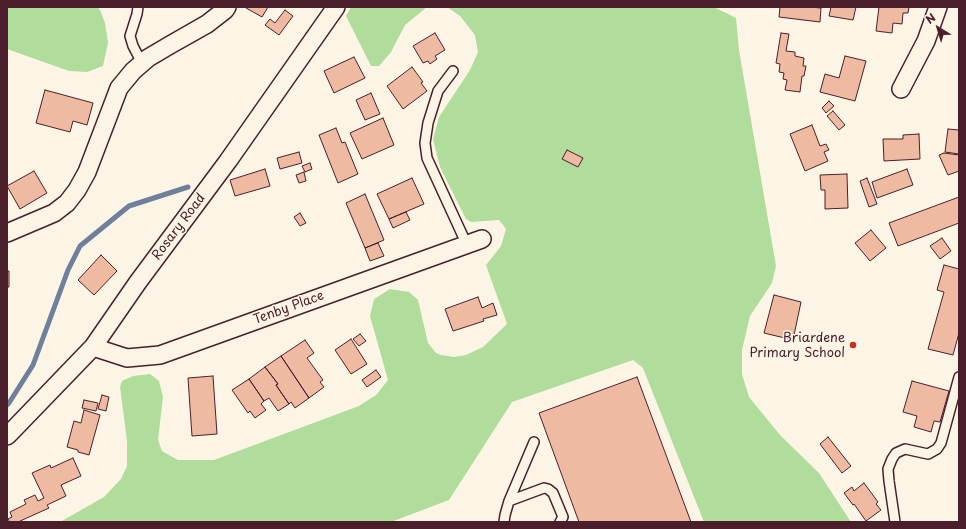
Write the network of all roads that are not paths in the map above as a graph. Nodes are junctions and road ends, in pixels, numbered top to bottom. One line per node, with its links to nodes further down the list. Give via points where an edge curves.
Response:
1 (138, 7): 5 (lane, via 130,36)
2 (227, 7): 5 (street, via 207,24)
3 (336, 7): 10 (street, Rosary Road)
4 (938, 7): 7 (street, via 926,42)
5 (142, 63): 8 (street, via 119,88 87,172 67,203 54,213)
6 (453, 71): 9 (lane, via 438,91 425,143 427,158)
7 (901, 89)
8 (7, 233)
9 (475, 242): 10 (street, Tenby Place, via 160,355 127,358)
10 (94, 347): 12 (street, Rosary Road)
11 (959, 377): 17 (lane, via 941,443 937,449 928,454 905,449 896,453 892,459 888,469)
12 (7, 436)
13 (534, 442): 14 (lane)
14 (509, 502): 15 (lane); 16 (lane, via 544,488 548,489 553,493 563,516)
15 (504, 522)
16 (560, 522)
17 (895, 522)

